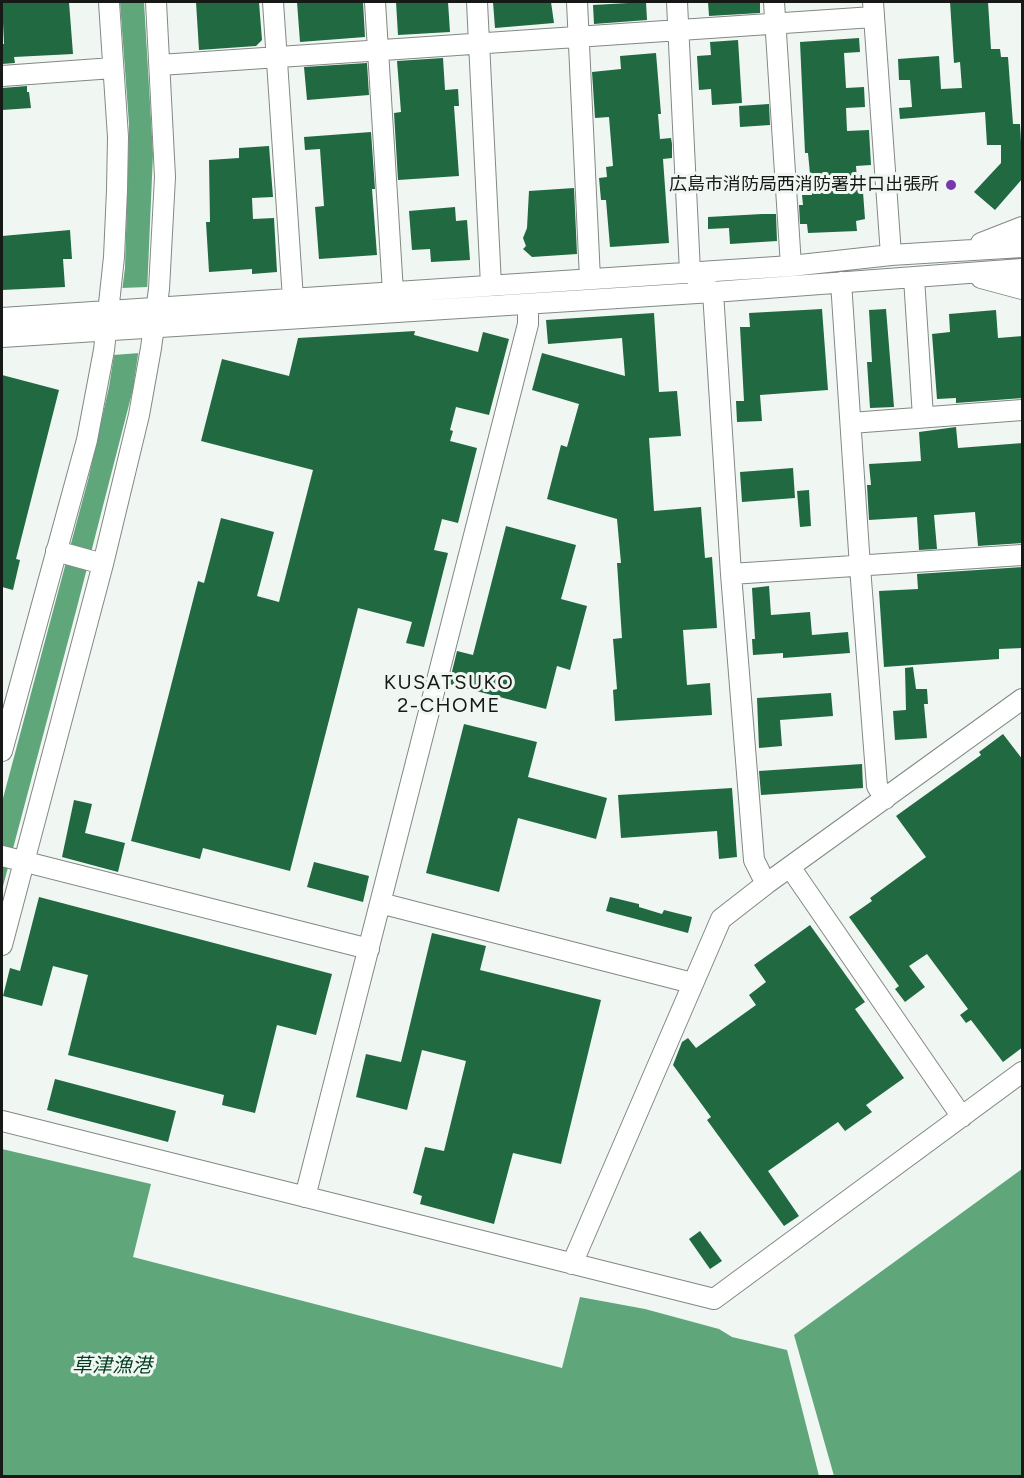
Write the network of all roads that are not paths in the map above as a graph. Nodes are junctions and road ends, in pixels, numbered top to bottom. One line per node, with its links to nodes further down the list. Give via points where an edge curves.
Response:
1 (109, 2): 17 (street)
2 (156, 2): 16 (street)
3 (273, 2): 15 (street)
4 (375, 2): 14 (street)
5 (477, 2): 13 (street)
6 (577, 2): 12 (street)
7 (677, 2): 11 (street)
8 (774, 2): 10 (street)
9 (873, 9): 10 (street); 22 (street)
10 (775, 25): 11 (street); 23 (street)
11 (679, 32): 12 (street); 25 (street)
12 (580, 38): 13 (street); 28 (street)
13 (480, 44): 14 (street); 30 (street)
14 (380, 51): 15 (street); 32 (street)
15 (277, 57): 16 (street); 34 (street)
16 (160, 64): 37 (street, via 165,177 162,258)
17 (113, 68): 18 (street); 38 (street, via 118,137)
18 (2, 76)
19 (1023, 226): 21 (street)
20 (1023, 248): 21 (street)
21 (961, 249): 22 (street)
22 (891, 255): 23 (street)
23 (791, 266): 25 (street)
24 (1023, 269): 26 (street)
25 (690, 272): 28 (street); 33 (street)
26 (962, 274): 27 (street); 31 (street)
27 (914, 278): 29 (street); 41 (street)
28 (590, 279): 30 (street)
29 (841, 282): 33 (street); 42 (street)
30 (491, 285): 32 (street)
31 (1023, 289)
32 (393, 292): 34 (street)
33 (713, 292): 35 (street); 47 (street)
34 (293, 299): 37 (street)
35 (528, 304): 37 (street); 54 (street, via 528,324)
36 (2, 318): 38 (street)
37 (150, 318): 38 (street); 45 (street, via 138,415)
38 (113, 320): 39 (street); 43 (street)
39 (2, 337)
40 (1023, 410): 41 (street)
41 (923, 417): 42 (street)
42 (851, 423): 46 (street)
43 (61, 552): 45 (street); 49 (street)
44 (1023, 555): 46 (street)
45 (98, 562): 51 (street)
46 (860, 567): 47 (street); 50 (street, via 877,786)
47 (731, 574): 53 (street, via 754,860)
48 (1023, 699): 50 (street)
49 (2, 751)
50 (885, 799): 52 (street)
51 (13, 859): 55 (street); 56 (street)
52 (790, 867): 53 (street); 59 (street)
53 (766, 884): 57 (street, via 722,919)
54 (380, 903): 56 (street); 57 (street)
55 (2, 945)
56 (369, 949): 61 (street)
57 (692, 983): 62 (street)
58 (1023, 1072): 59 (street)
59 (962, 1117): 62 (street, via 714,1299)
60 (2, 1121): 61 (street)
61 (305, 1197): 62 (street)
62 (572, 1264)

